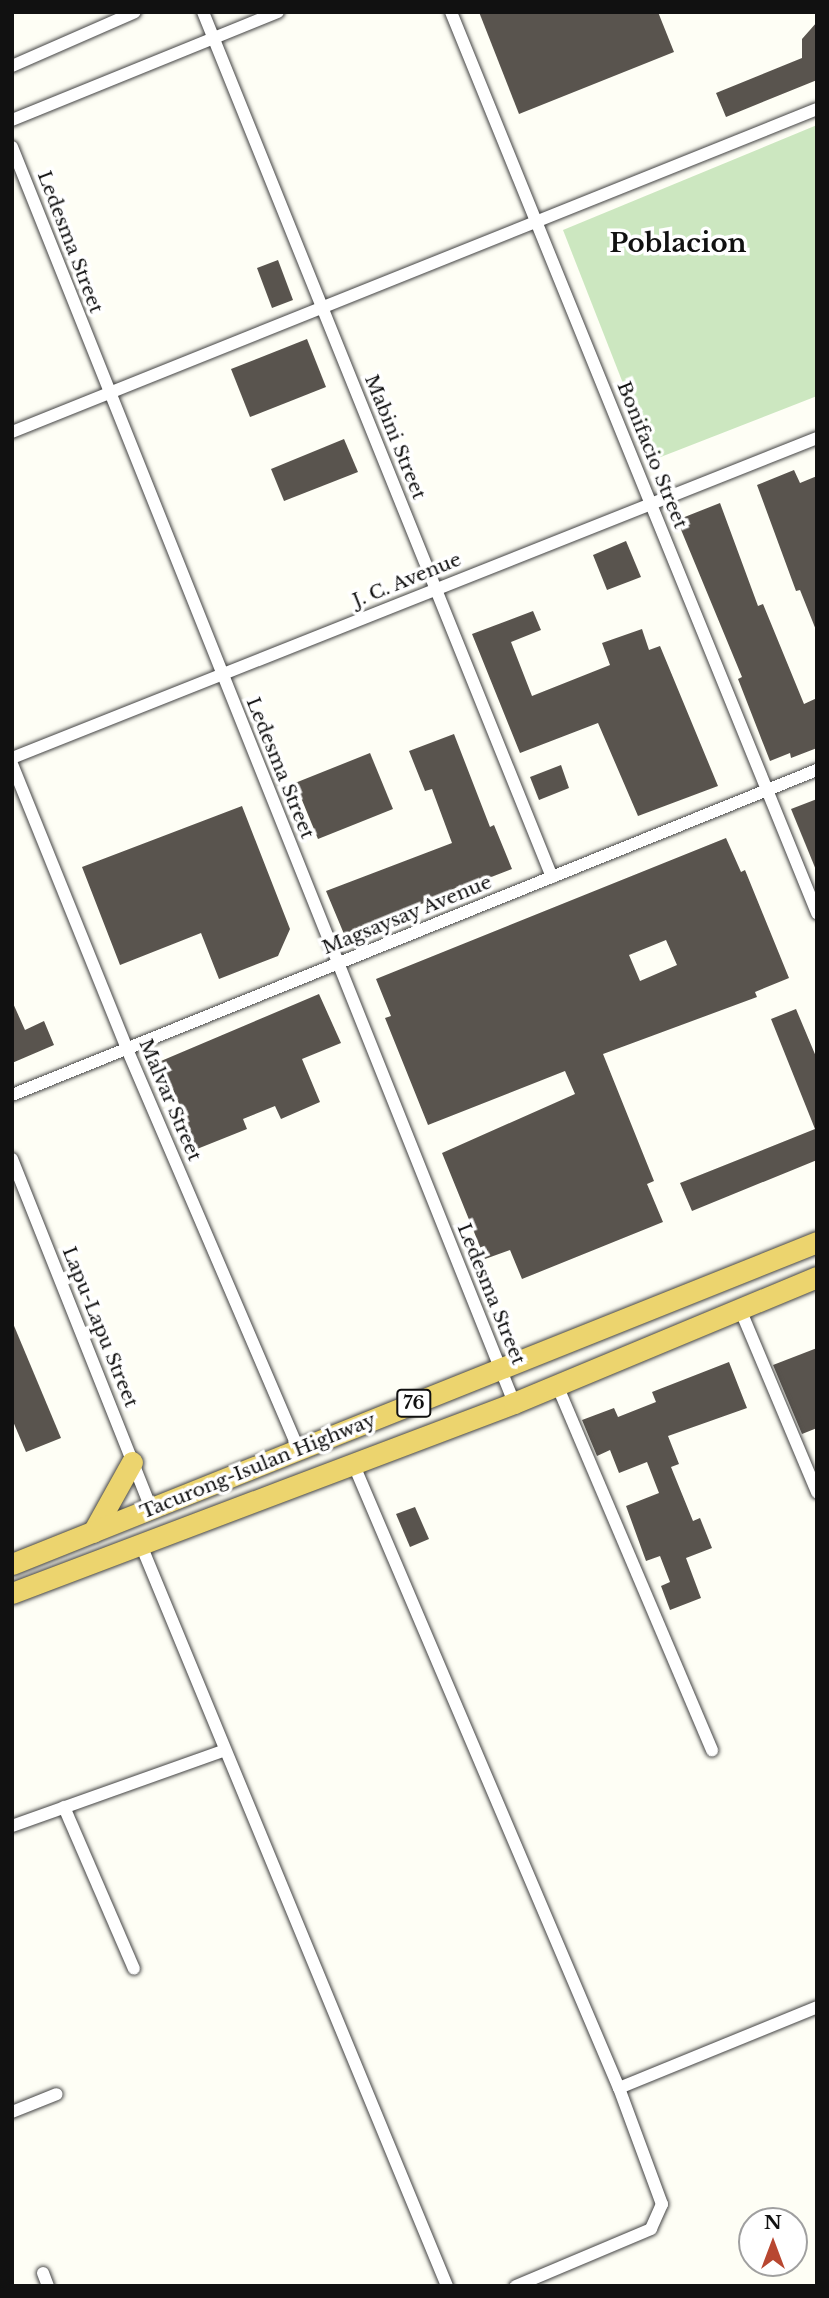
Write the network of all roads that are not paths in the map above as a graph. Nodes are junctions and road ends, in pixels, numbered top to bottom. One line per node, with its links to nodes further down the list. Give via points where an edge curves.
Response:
1 (135, 12): 6 (street)
2 (203, 12): 5 (street, Mabini Street)
3 (278, 12): 5 (street)
4 (451, 12): 10 (street, Bonifacio Street)
5 (213, 37): 8 (street); 11 (street, Mabini Street)
6 (12, 66)
7 (817, 109): 10 (street)
8 (12, 120)
9 (12, 147): 12 (street, Ledesma Street)
10 (536, 222): 11 (street); 15 (street, Bonifacio Street)
11 (322, 307): 12 (street); 16 (street, Mabini Street)
12 (108, 393): 13 (street); 17 (street, Ledesma Street)
13 (12, 432)
14 (817, 438): 15 (street, J. C. Avenue)
15 (651, 504): 16 (street, J. C. Avenue); 21 (street, Bonifacio Street)
16 (436, 590): 17 (street, J. C. Avenue); 22 (street, Mabini Street)
17 (222, 675): 18 (street, J. C. Avenue); 24 (street, Ledesma Street)
18 (12, 758)
19 (12, 764): 25 (street, Malvar Street)
20 (817, 770): 21 (street, Magsaysay Avenue)
21 (767, 790): 22 (street, Magsaysay Avenue); 23 (street, Bonifacio Street)
22 (552, 877): 24 (street, Magsaysay Avenue)
23 (817, 912)
24 (338, 964): 25 (street, Magsaysay Avenue); 31 (street, Ledesma Street)
25 (127, 1049): 26 (street, Magsaysay Avenue); 34 (street, Malvar Street)
26 (12, 1096)
27 (12, 1159): 35 (street, Lapu-Lapu Street)
28 (817, 1242): 31 (highway, Tacurong-Isulan Highway / 76)
29 (817, 1277): 30 (highway, Tacurong-Isulan Highway / 76)
30 (740, 1309): 32 (highway, Tacurong-Isulan Highway / 76); 37 (street)
31 (500, 1369): 33 (street, Ledesma Street); 34 (highway, Tacurong-Isulan Highway / 76)
32 (557, 1385): 33 (highway, Tacurong-Isulan Highway / 76); 44 (street)
33 (514, 1403): 36 (highway, Tacurong-Isulan Highway / 76)
34 (299, 1450): 38 (highway, Tacurong-Isulan Highway / 76)
35 (132, 1462): 38 (street, Lapu-Lapu Street); 39 (highway)
36 (354, 1464): 40 (highway, Tacurong-Isulan Highway / 76); 49 (street)
37 (817, 1492)
38 (151, 1508): 39 (highway, Tacurong-Isulan Highway / 76)
39 (93, 1532): 41 (highway, Tacurong-Isulan Highway / 76)
40 (141, 1545): 42 (highway, Tacurong-Isulan Highway / 76); 43 (street)
41 (12, 1564)
42 (12, 1592)
43 (223, 1751): 45 (street); 54 (street)
44 (712, 1751)
45 (64, 1808): 46 (street); 47 (street)
46 (12, 1826)
47 (134, 1969)
48 (817, 2007): 49 (street)
49 (619, 2088): 55 (street, via 659,2188 663,2204 659,2219 652,2229)
50 (57, 2094): 51 (street)
51 (12, 2112)
52 (43, 2273): 53 (street)
53 (48, 2286)
54 (447, 2286)
55 (516, 2286)

